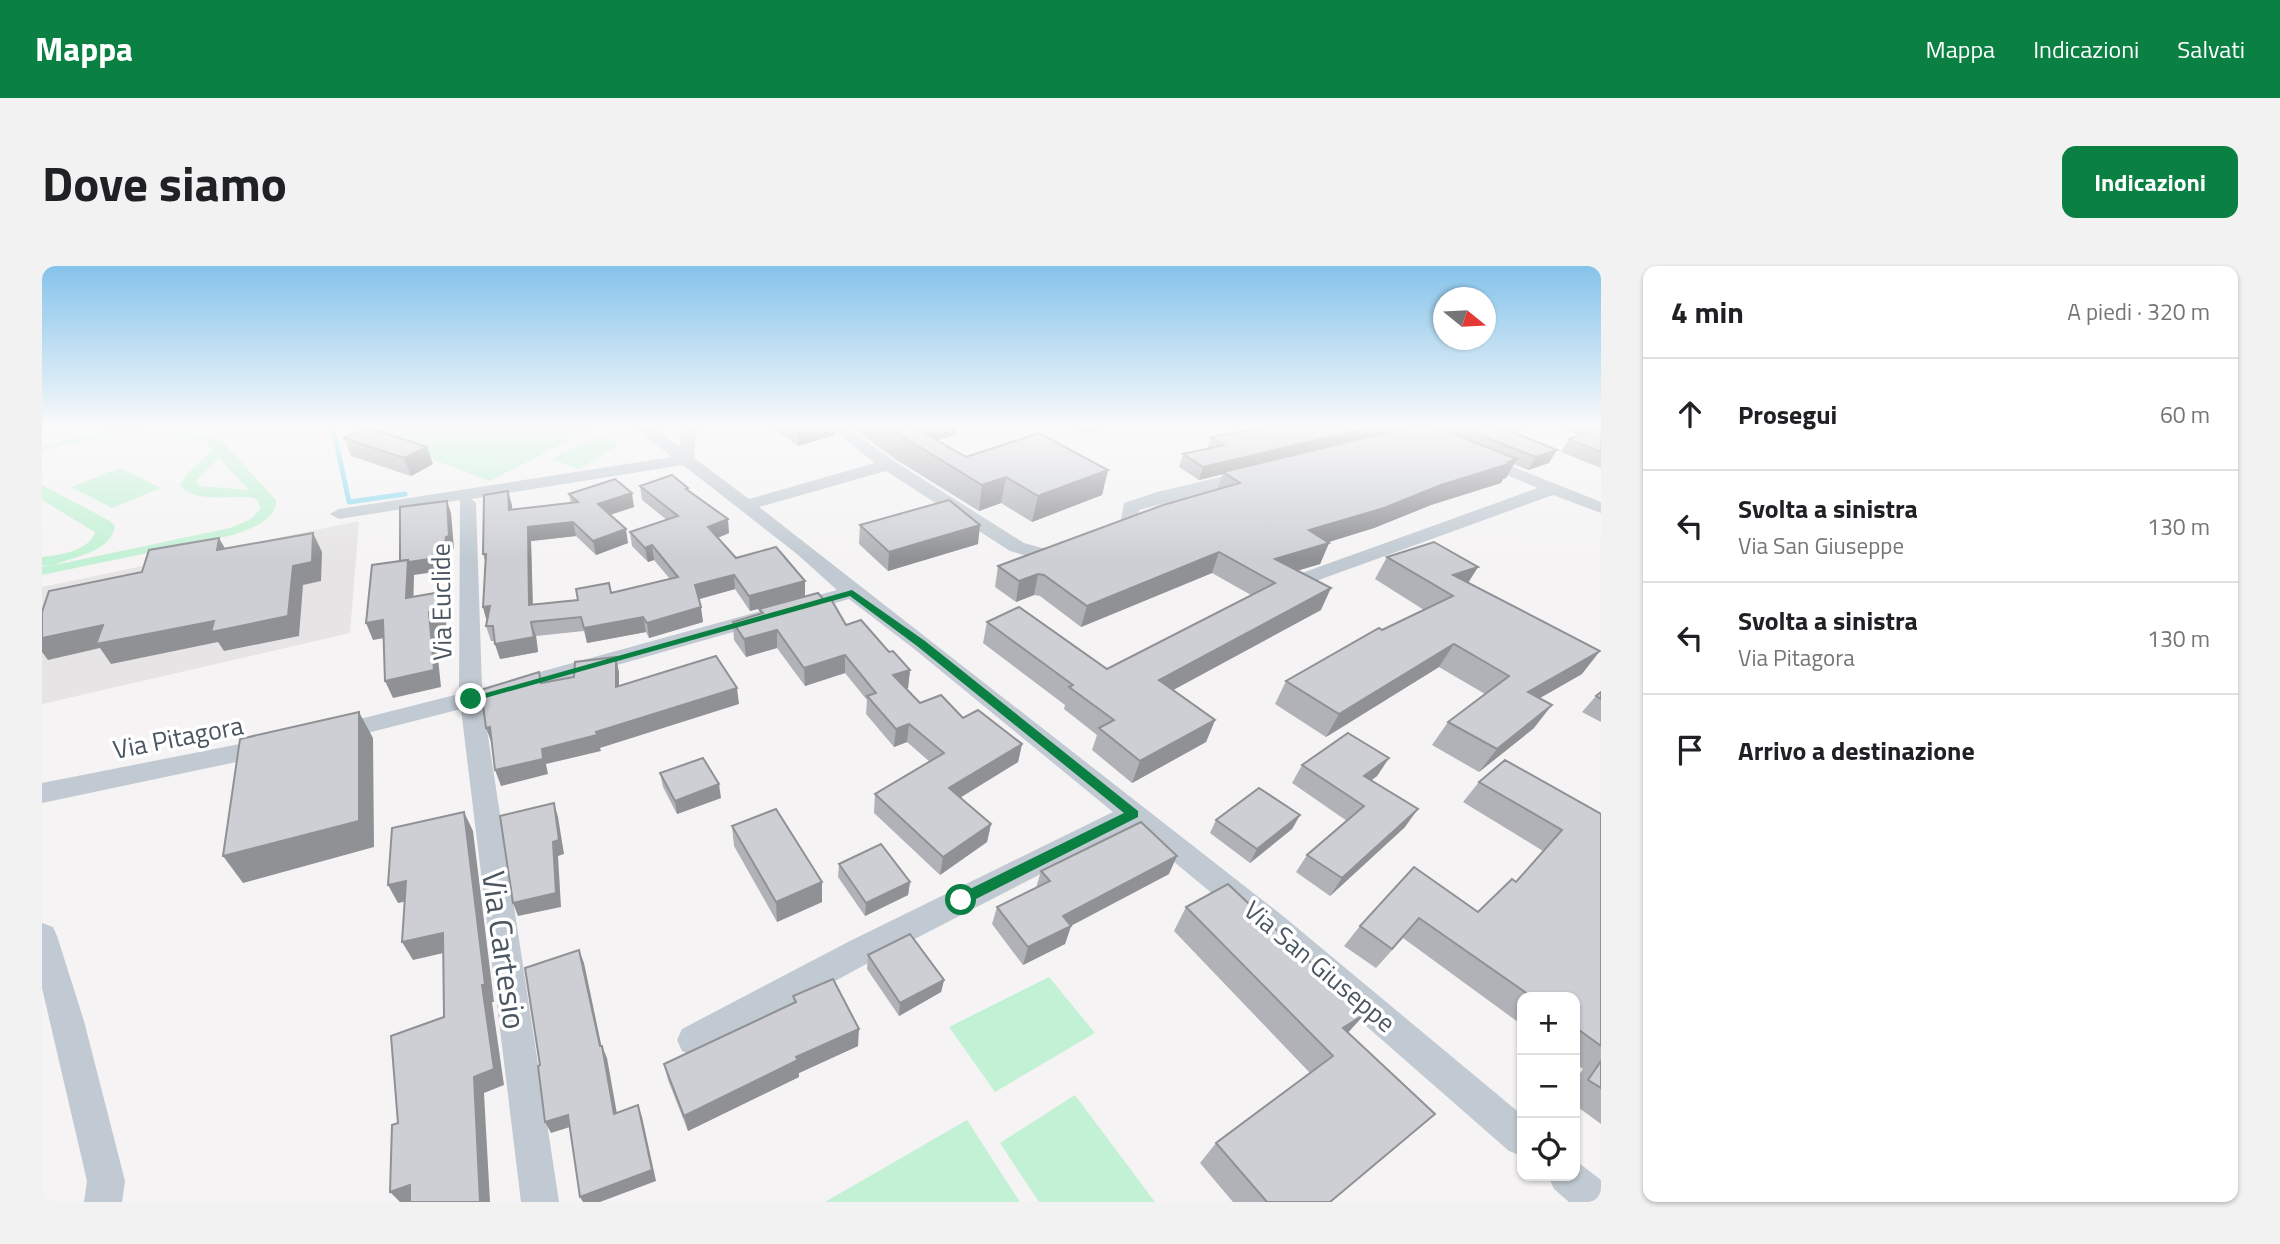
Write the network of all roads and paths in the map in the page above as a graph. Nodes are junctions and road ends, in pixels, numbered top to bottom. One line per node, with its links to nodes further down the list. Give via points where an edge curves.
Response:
1 (617, 471): 11 (street)
2 (699, 471): 9 (street, Via San Giuseppe)
3 (868, 471): 9 (street)
4 (897, 471): 6 (street, via 1017,547 1041,554 1059,554 1129,527 1130,507)
5 (1508, 471): 7 (street)
6 (1262, 472)
7 (1552, 489): 10 (street); 12 (street)
8 (467, 503): 14 (street, Via Euclide)
9 (744, 506): 13 (street, Via San Giuseppe)
10 (1601, 508)
11 (339, 514)
12 (1309, 577)
13 (852, 592): 14 (street); 18 (street, Via San Giuseppe)
14 (471, 699): 15 (street); 24 (street, Via Cartesio)
15 (315, 737)
16 (290, 743): 17 (street, Via Pitagora)
17 (42, 793)
18 (1134, 814): 20 (street); 21 (street, Via San Giuseppe)
19 (42, 936): 23 (street, via 68,1021 106,1181)
20 (694, 1040)
21 (1517, 1134)
22 (1573, 1181): 25 (street)
23 (103, 1202)
24 (540, 1202)
25 (1598, 1202)

